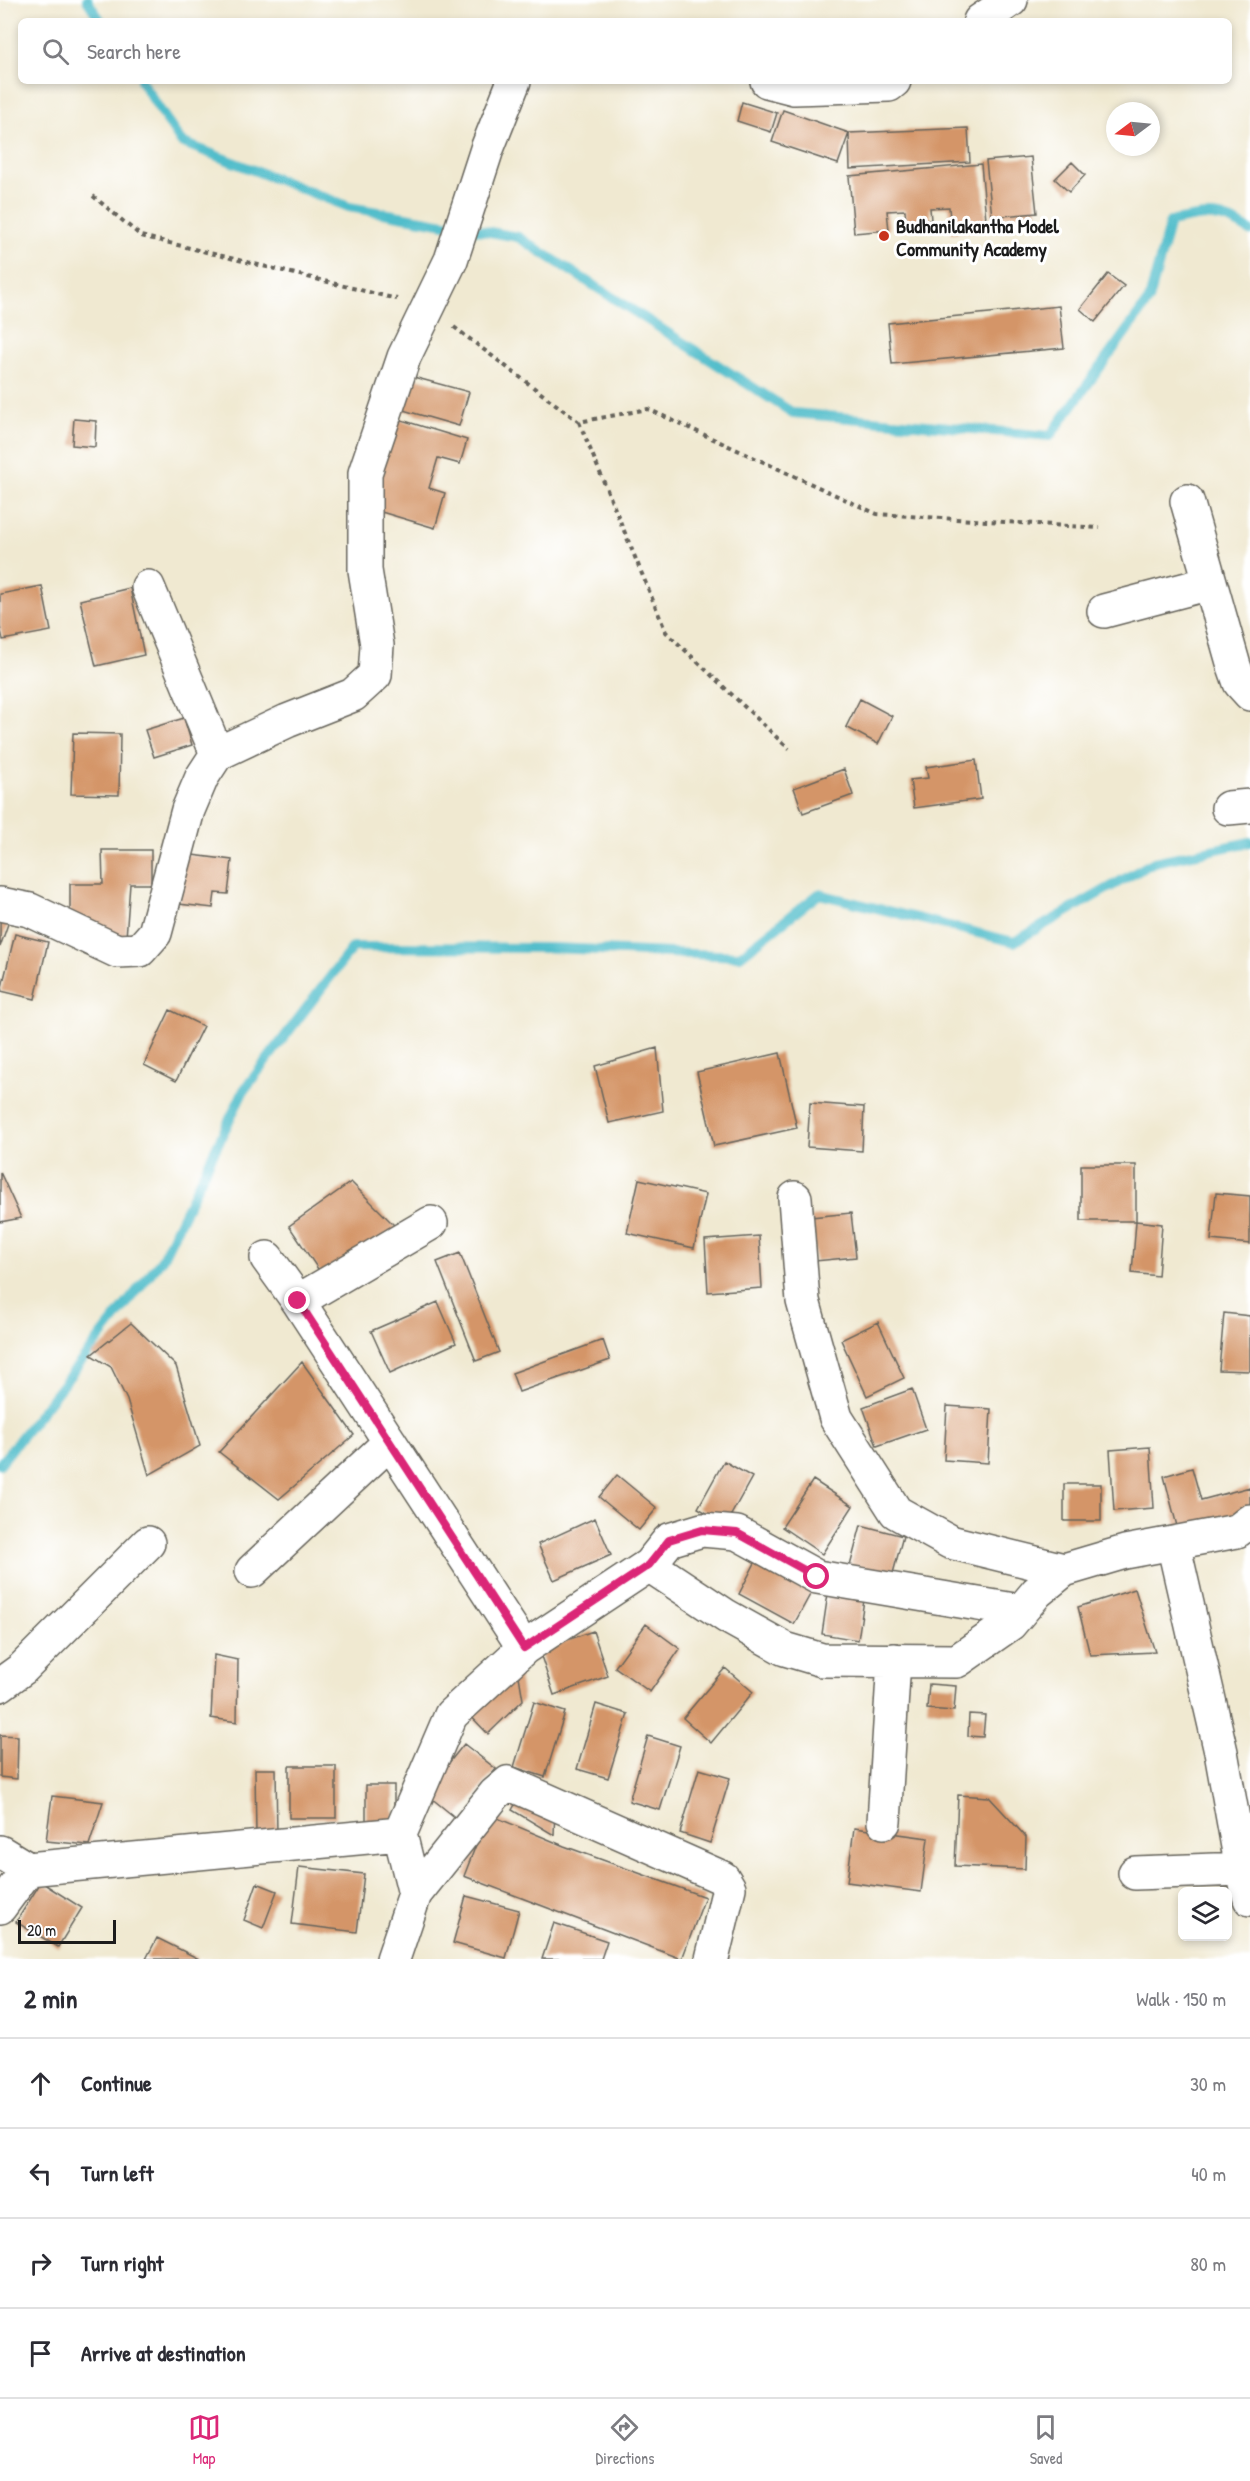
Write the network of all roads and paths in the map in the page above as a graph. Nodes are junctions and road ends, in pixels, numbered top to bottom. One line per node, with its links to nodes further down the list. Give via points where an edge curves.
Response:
1 (1011, 0): 2 (street)
2 (984, 18)
3 (513, 84): 7 (street, via 451,260)
4 (779, 84): 5 (street, via 794,88)
5 (890, 84)
6 (93, 196): 7 (path, via 141,236)
7 (427, 306): 8 (path); 16 (street, via 404,357 365,473 365,570 377,645 375,675 353,695)
8 (579, 422): 10 (path, via 648,409 877,514); 15 (path, via 666,632)
9 (1187, 501): 11 (street)
10 (1100, 528)
11 (1210, 584): 13 (street); 14 (street, via 1240,683)
12 (148, 587): 16 (street)
13 (1104, 611)
14 (1250, 694)
15 (789, 749)
16 (216, 754): 17 (street, via 188,810 155,933 140,950 117,951 30,910)
17 (0, 904)
18 (795, 1198): 27 (street, via 803,1301 836,1418 896,1512 950,1542)
19 (431, 1222): 21 (street)
20 (267, 1258): 21 (street)
21 (298, 1301): 22 (street)
22 (390, 1442): 28 (street); 30 (street)
23 (1250, 1521): 24 (street, via 1237,1531)
24 (1173, 1543): 27 (street); 38 (street, via 1221,1752)
25 (148, 1544): 32 (street, via 22,1669)
26 (649, 1565): 29 (street, via 669,1540 702,1530 737,1533 817,1577); 30 (street); 31 (street, via 785,1649 822,1660)
27 (1064, 1570): 29 (street)
28 (252, 1571)
29 (1020, 1611): 31 (street, via 1010,1624 957,1661)
30 (524, 1648): 34 (street, via 450,1715)
31 (894, 1660): 33 (street)
32 (0, 1685)
33 (884, 1822)
34 (400, 1834): 36 (street); 39 (street)
35 (0, 1852): 36 (street)
36 (28, 1869): 40 (street)
37 (1135, 1874): 38 (street)
38 (1246, 1884)
39 (415, 1894): 41 (street); 42 (street, via 508,1783 723,1878 729,1888)
40 (0, 1907)
41 (393, 1959)
42 (712, 1959)

